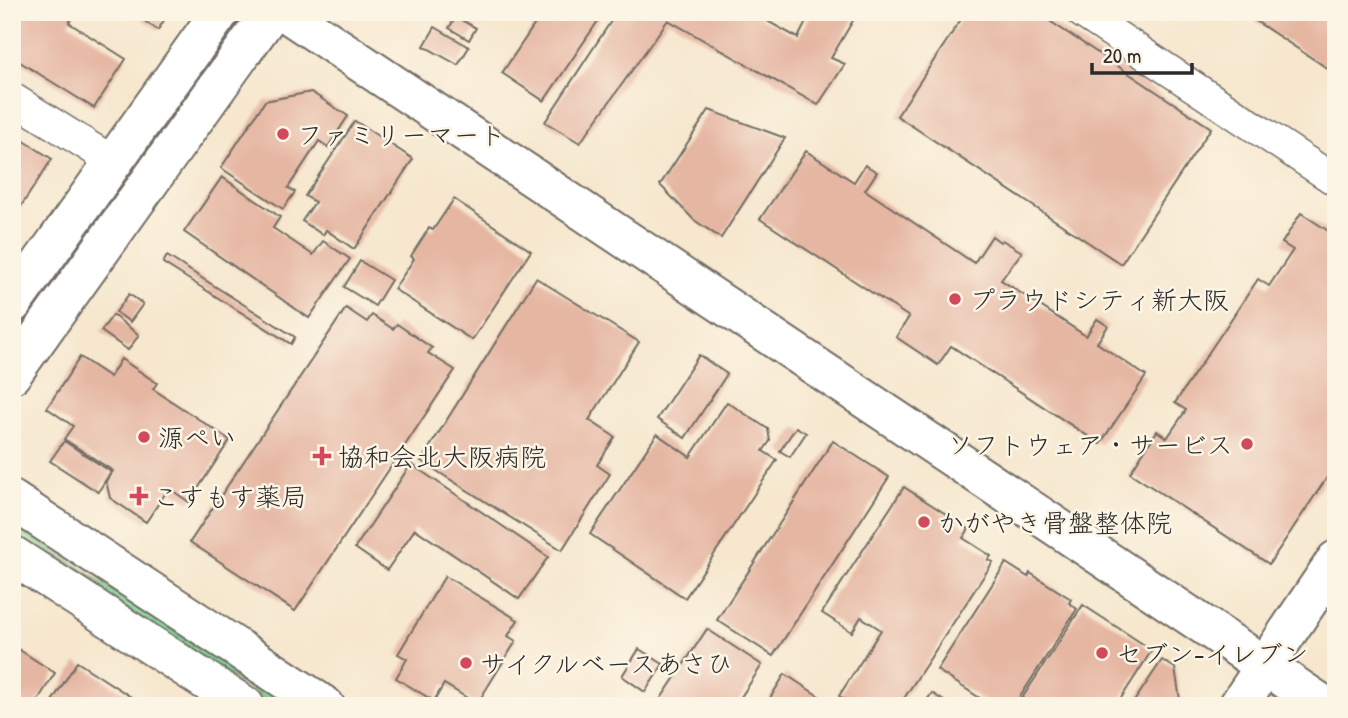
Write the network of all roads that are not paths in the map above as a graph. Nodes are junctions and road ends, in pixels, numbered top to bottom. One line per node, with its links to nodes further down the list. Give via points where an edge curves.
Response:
1 (220, 12): 6 (street)
2 (271, 12): 9 (street)
3 (285, 12): 13 (street)
4 (1081, 12): 7 (street)
5 (12, 98): 6 (street)
6 (114, 162): 8 (street)
7 (1336, 181)
8 (12, 304)
9 (12, 374)
10 (12, 500): 15 (street)
11 (12, 555): 14 (street)
12 (1336, 561): 13 (street)
13 (1265, 666): 16 (street); 17 (street)
14 (245, 706)
15 (325, 706)
16 (1238, 706)
17 (1325, 706)

